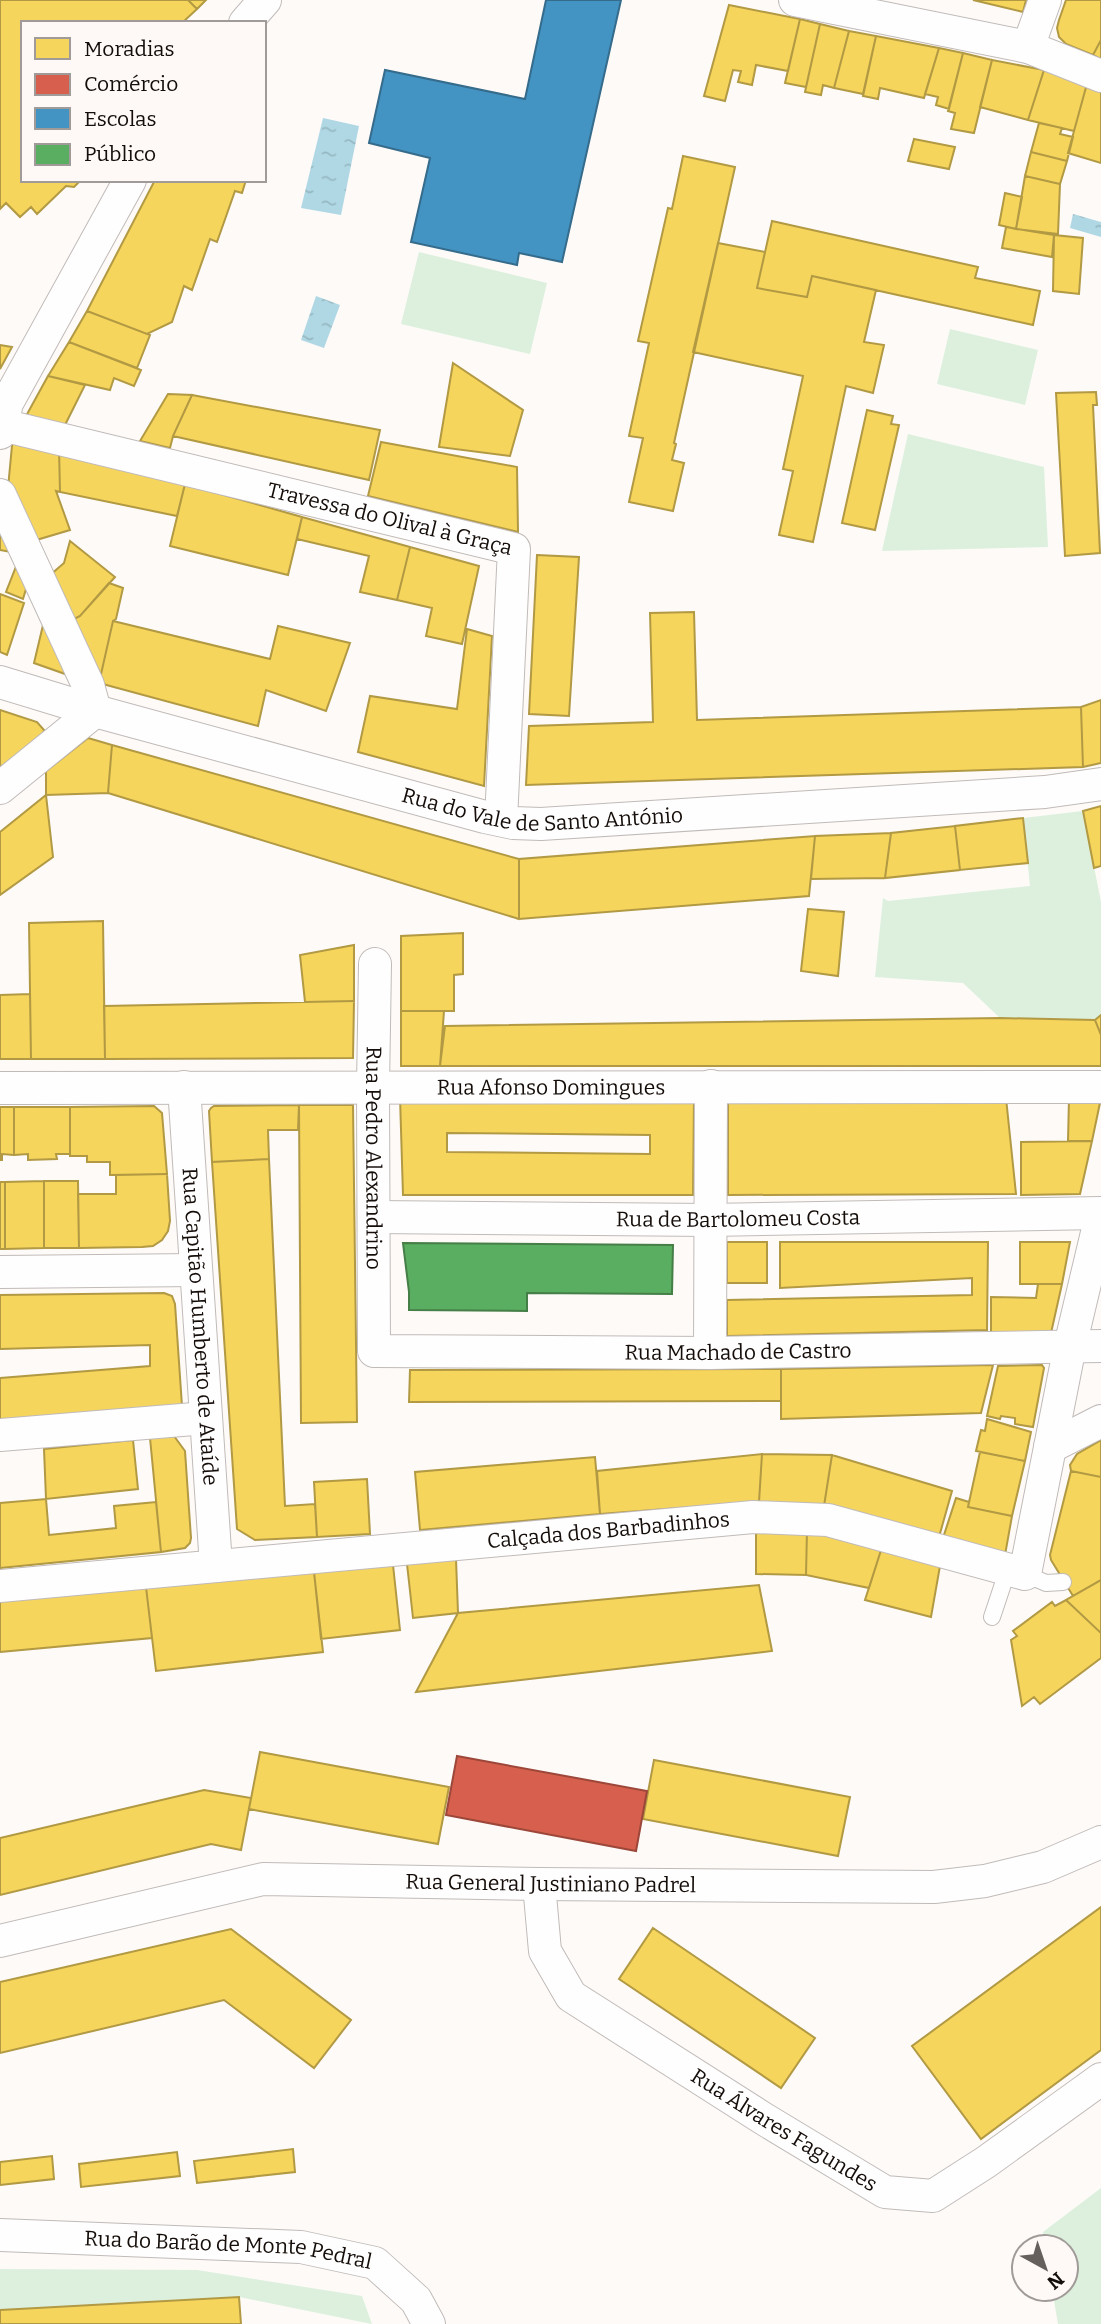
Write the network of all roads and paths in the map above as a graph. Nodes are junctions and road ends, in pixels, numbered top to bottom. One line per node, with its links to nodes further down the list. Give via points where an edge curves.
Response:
1 (265, 0): 4 (street)
2 (795, 0): 5 (street)
3 (1045, 0): 5 (street)
4 (247, 21)
5 (1028, 47): 6 (street)
6 (1101, 76)
7 (129, 182): 8 (street, via 7,403)
8 (1, 429): 14 (street, Travessa do Olival à Graça, via 514,549)
9 (0, 495): 11 (street, via 88,685)
10 (0, 682): 11 (street, Rua do Vale de Santo António)
11 (95, 711): 13 (street); 14 (street, Rua do Vale de Santo António)
12 (1101, 784): 14 (street, Rua do Vale de Santo António, via 1045,792 541,824)
13 (0, 788)
14 (500, 820)
15 (375, 964): 18 (street, Rua Pedro Alexandrino)
16 (711, 1086): 18 (street, Rua Afonso Domingues); 19 (street, Rua Afonso Domingues); 23 (street)
17 (184, 1087): 18 (street, Rua Afonso Domingues); 20 (street, Rua Afonso Domingues); 24 (street, Rua Capitão Humberto de Ataíde)
18 (373, 1087): 22 (street, Rua Pedro Alexandrino)
19 (1101, 1087)
20 (0, 1088)
21 (1101, 1215): 23 (street, Rua de Bartolomeu Costa); 26 (street)
22 (374, 1217): 23 (street, Rua de Bartolomeu Costa); 27 (street, Rua Pedro Alexandrino)
23 (710, 1220): 28 (street)
24 (196, 1270): 25 (street); 29 (street, Rua Capitão Humberto de Ataíde)
25 (0, 1272)
26 (1086, 1346): 28 (street, Rua Machado de Castro); 32 (street)
27 (374, 1352): 28 (street, Rua Machado de Castro)
28 (710, 1353)
29 (206, 1418): 31 (street); 33 (street, Rua Capitão Humberto de Ataíde)
30 (1101, 1421): 32 (street)
31 (0, 1436)
32 (1050, 1447): 34 (street)
33 (216, 1566): 34 (street, Calçada dos Barbadinhos, via 753,1517 828,1520); 36 (street, Calçada dos Barbadinhos)
34 (1018, 1572): 35 (lane, via 1046,1583); 37 (lane, via 1003,1584)
35 (1063, 1582)
36 (0, 1586)
37 (992, 1617)
38 (1101, 1842): 39 (street, Rua General Justiniano Padrel, via 1043,1867 934,1887)
39 (539, 1884): 40 (street, Rua General Justiniano Padrel, via 264,1878); 41 (street, Rua Álvares Fagundes, via 545,1951 571,1996 885,2192 933,2196)
40 (0, 1941)
41 (1101, 2079)
42 (0, 2235): 43 (street, Rua do Barão de Monte Pedral, via 301,2247 375,2263 416,2301)
43 (429, 2324)

